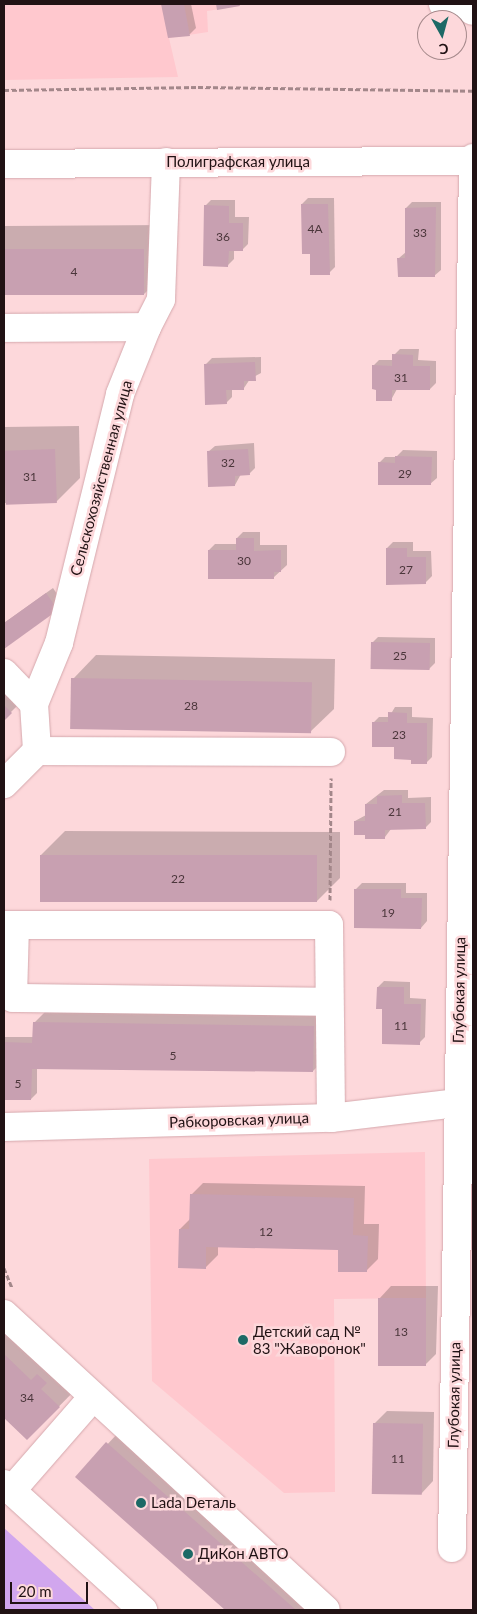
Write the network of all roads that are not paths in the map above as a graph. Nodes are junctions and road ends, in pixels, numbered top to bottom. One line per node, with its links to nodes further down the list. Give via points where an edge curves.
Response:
1 (443, 4): 2 (street, via 466,6)
2 (473, 11)
3 (473, 160): 4 (street, Полиграфская улица); 15 (street, Глубокая улица)
4 (166, 162): 5 (street, Полиграфская улица); 6 (street, Сельскохозяйственная улица, via 162,299)
5 (4, 164)
6 (147, 327): 7 (street); 9 (street, Сельскохозяйственная улица, via 120,394 60,643)
7 (4, 328)
8 (4, 673): 9 (street)
9 (34, 704): 10 (street)
10 (37, 751): 11 (street); 12 (street)
11 (331, 752)
12 (4, 784)
13 (9, 926): 14 (street, via 13,998); 14 (street, via 329,925)
14 (329, 1002): 16 (street)
15 (465, 1101): 16 (street, Рабкоровская улица); 21 (street, Глубокая улица)
16 (331, 1118): 17 (street, Рабкоровская улица)
17 (4, 1127)
18 (4, 1314): 19 (street)
19 (92, 1398): 20 (street); 23 (street)
20 (7, 1488): 22 (street)
21 (452, 1548)
22 (143, 1610)
23 (326, 1610)

